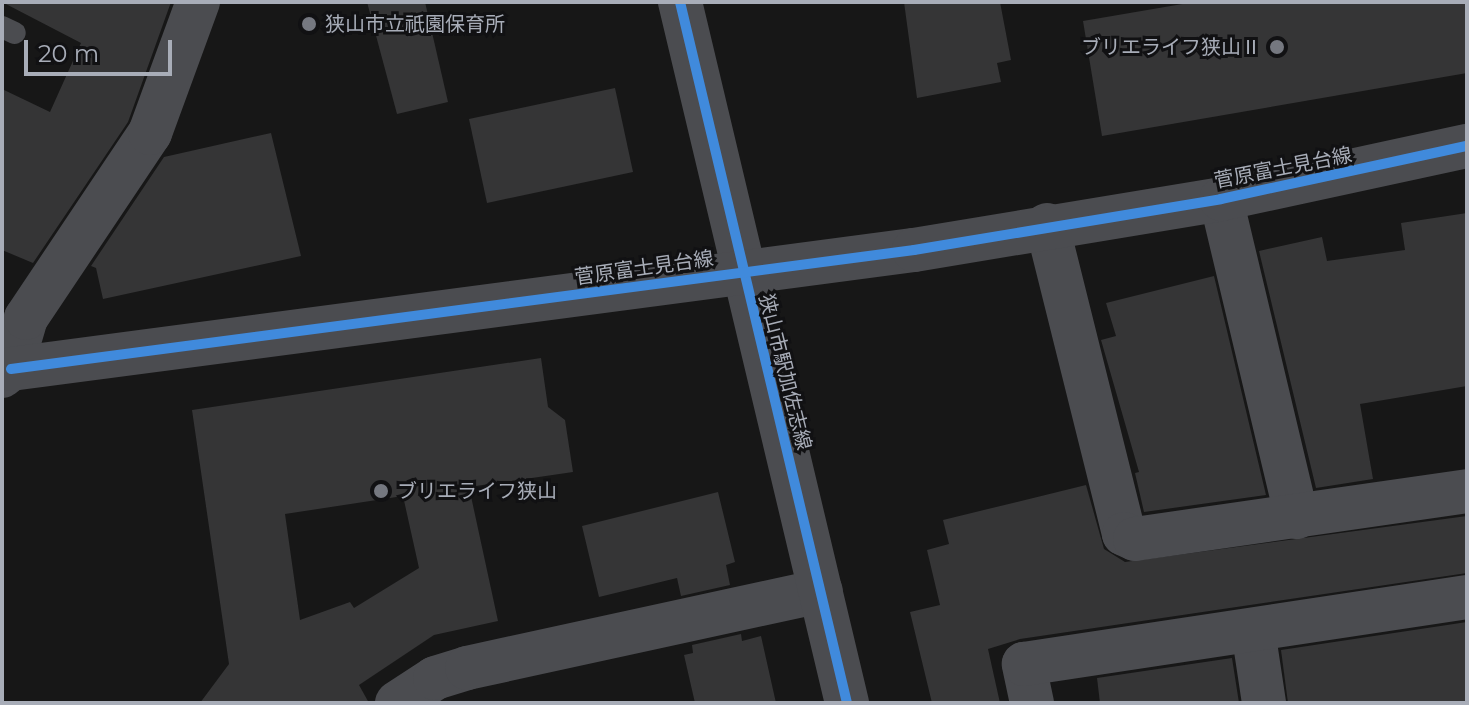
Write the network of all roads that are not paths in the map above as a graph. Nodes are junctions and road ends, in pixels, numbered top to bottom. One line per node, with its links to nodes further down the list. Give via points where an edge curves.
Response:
1 (198, 2): 7 (street, via 150,133 26,318)
2 (680, 2): 6 (street, 狭山市駅加佐志線)
3 (1467, 146): 4 (street, 菅原富士見台線)
4 (1221, 199): 5 (street, 菅原富士見台線); 9 (street)
5 (1047, 225): 6 (street, 菅原富士見台線); 9 (street, via 1124,534 1135,539)
6 (742, 272): 7 (street, 菅原富士見台線); 10 (street, 狭山市駅加佐志線)
7 (6, 373)
8 (1467, 491): 9 (street)
9 (1297, 517)
10 (821, 591): 13 (street); 15 (street, 狭山市駅加佐志線)
11 (1467, 597): 12 (street)
12 (1253, 630): 16 (street, via 1024,664); 17 (street)
13 (471, 686): 14 (street, via 435,678)
14 (397, 703)
15 (847, 703)
16 (1032, 703)
17 (1264, 703)

